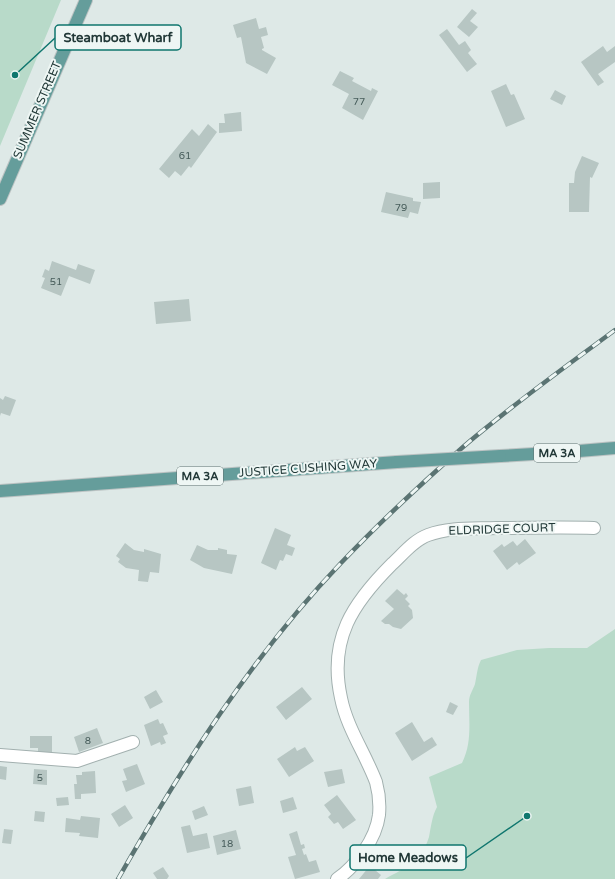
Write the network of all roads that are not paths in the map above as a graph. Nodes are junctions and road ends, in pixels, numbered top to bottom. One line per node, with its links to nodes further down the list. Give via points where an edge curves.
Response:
1 (86, 0): 2 (main road, SUMMER STREET)
2 (0, 199)
3 (615, 448): 4 (main road, JUSTICE CUSHING WAY / MA 3A, bridge)
4 (1, 491)
5 (594, 528): 8 (street, ELDRIDGE COURT, via 471,529 428,535 395,561 359,602 341,636 337,656 338,683 349,724 376,782 379,817 361,854)
6 (133, 742): 7 (street, via 77,761)
7 (0, 755)
8 (337, 879)

